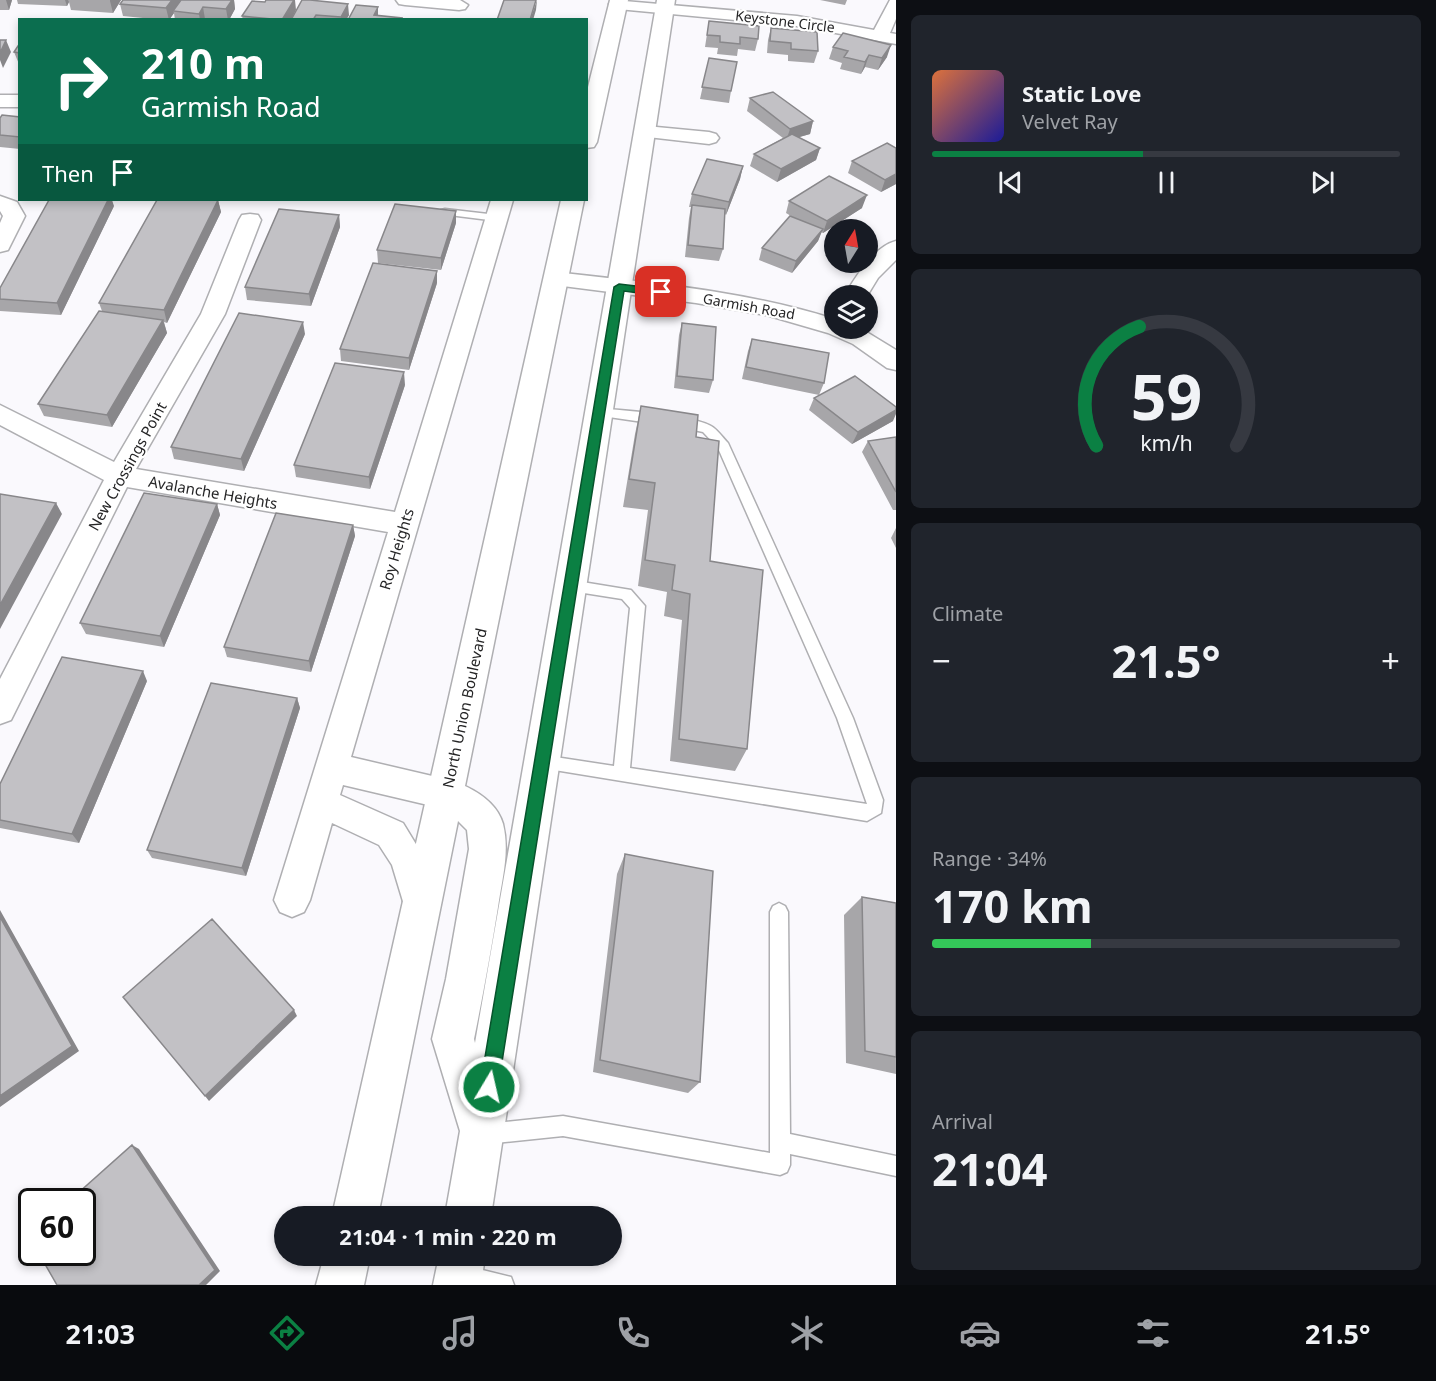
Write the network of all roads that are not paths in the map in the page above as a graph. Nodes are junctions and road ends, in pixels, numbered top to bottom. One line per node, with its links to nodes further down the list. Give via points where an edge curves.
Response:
1 (405, 0): 5 (street)
2 (618, 2): 3 (street, Keystone Circle); 10 (main road)
3 (666, 4): 6 (street, Keystone Circle); 9 (main road)
4 (896, 4): 6 (street, Keystone Circle, via 889,15)
5 (458, 8)
6 (888, 37)
7 (0, 101): 8 (street)
8 (18, 101)
9 (646, 132): 11 (street); 21 (main road)
10 (588, 133)
11 (710, 138)
12 (573, 201): 19 (main road, North Union Boulevard)
13 (0, 202): 17 (street, via 14,216)
14 (500, 209): 15 (lane); 28 (street, Roy Heights)
15 (445, 212)
16 (250, 220): 27 (street, New Crossings Point, via 213,314)
17 (0, 245)
18 (896, 248): 20 (street)
19 (555, 279): 21 (street, Garmish Road); 34 (main road, North Union Boulevard)
20 (862, 285)
21 (619, 287): 22 (street, Garmish Road, via 751,304); 25 (main road)
22 (824, 323)
23 (862, 339): 24 (street, Garmish Road)
24 (896, 362)
25 (599, 412): 29 (main road); 33 (lane, via 707,429 723,446 840,707 875,808 867,813)
26 (0, 414): 27 (street, Avalanche Heights)
27 (119, 476): 28 (street, Avalanche Heights); 30 (street, New Crossings Point)
28 (404, 524): 32 (street, Roy Heights)
29 (570, 586): 31 (main road); 33 (lane, via 626,594 638,606)
30 (0, 710)
31 (542, 762): 33 (lane); 39 (main road)
32 (331, 767): 34 (street); 35 (street, Roy Heights)
33 (621, 774)
34 (445, 794): 37 (main road, North Union Boulevard); 39 (main road, via 467,805 483,823 488,849 453,1039)
35 (321, 802): 36 (street, Roy Heights); 37 (street, via 391,834 408,859)
36 (292, 900)
37 (421, 908): 42 (main road, North Union Boulevard)
38 (780, 912): 40 (lane)
39 (482, 1134): 40 (lane, via 563,1126 780,1165); 43 (main road)
40 (780, 1142): 41 (lane)
41 (896, 1166)
42 (357, 1206)
43 (470, 1206)
44 (344, 1266): 46 (main road)
45 (459, 1272): 47 (lane)
46 (340, 1285)
47 (503, 1285)

